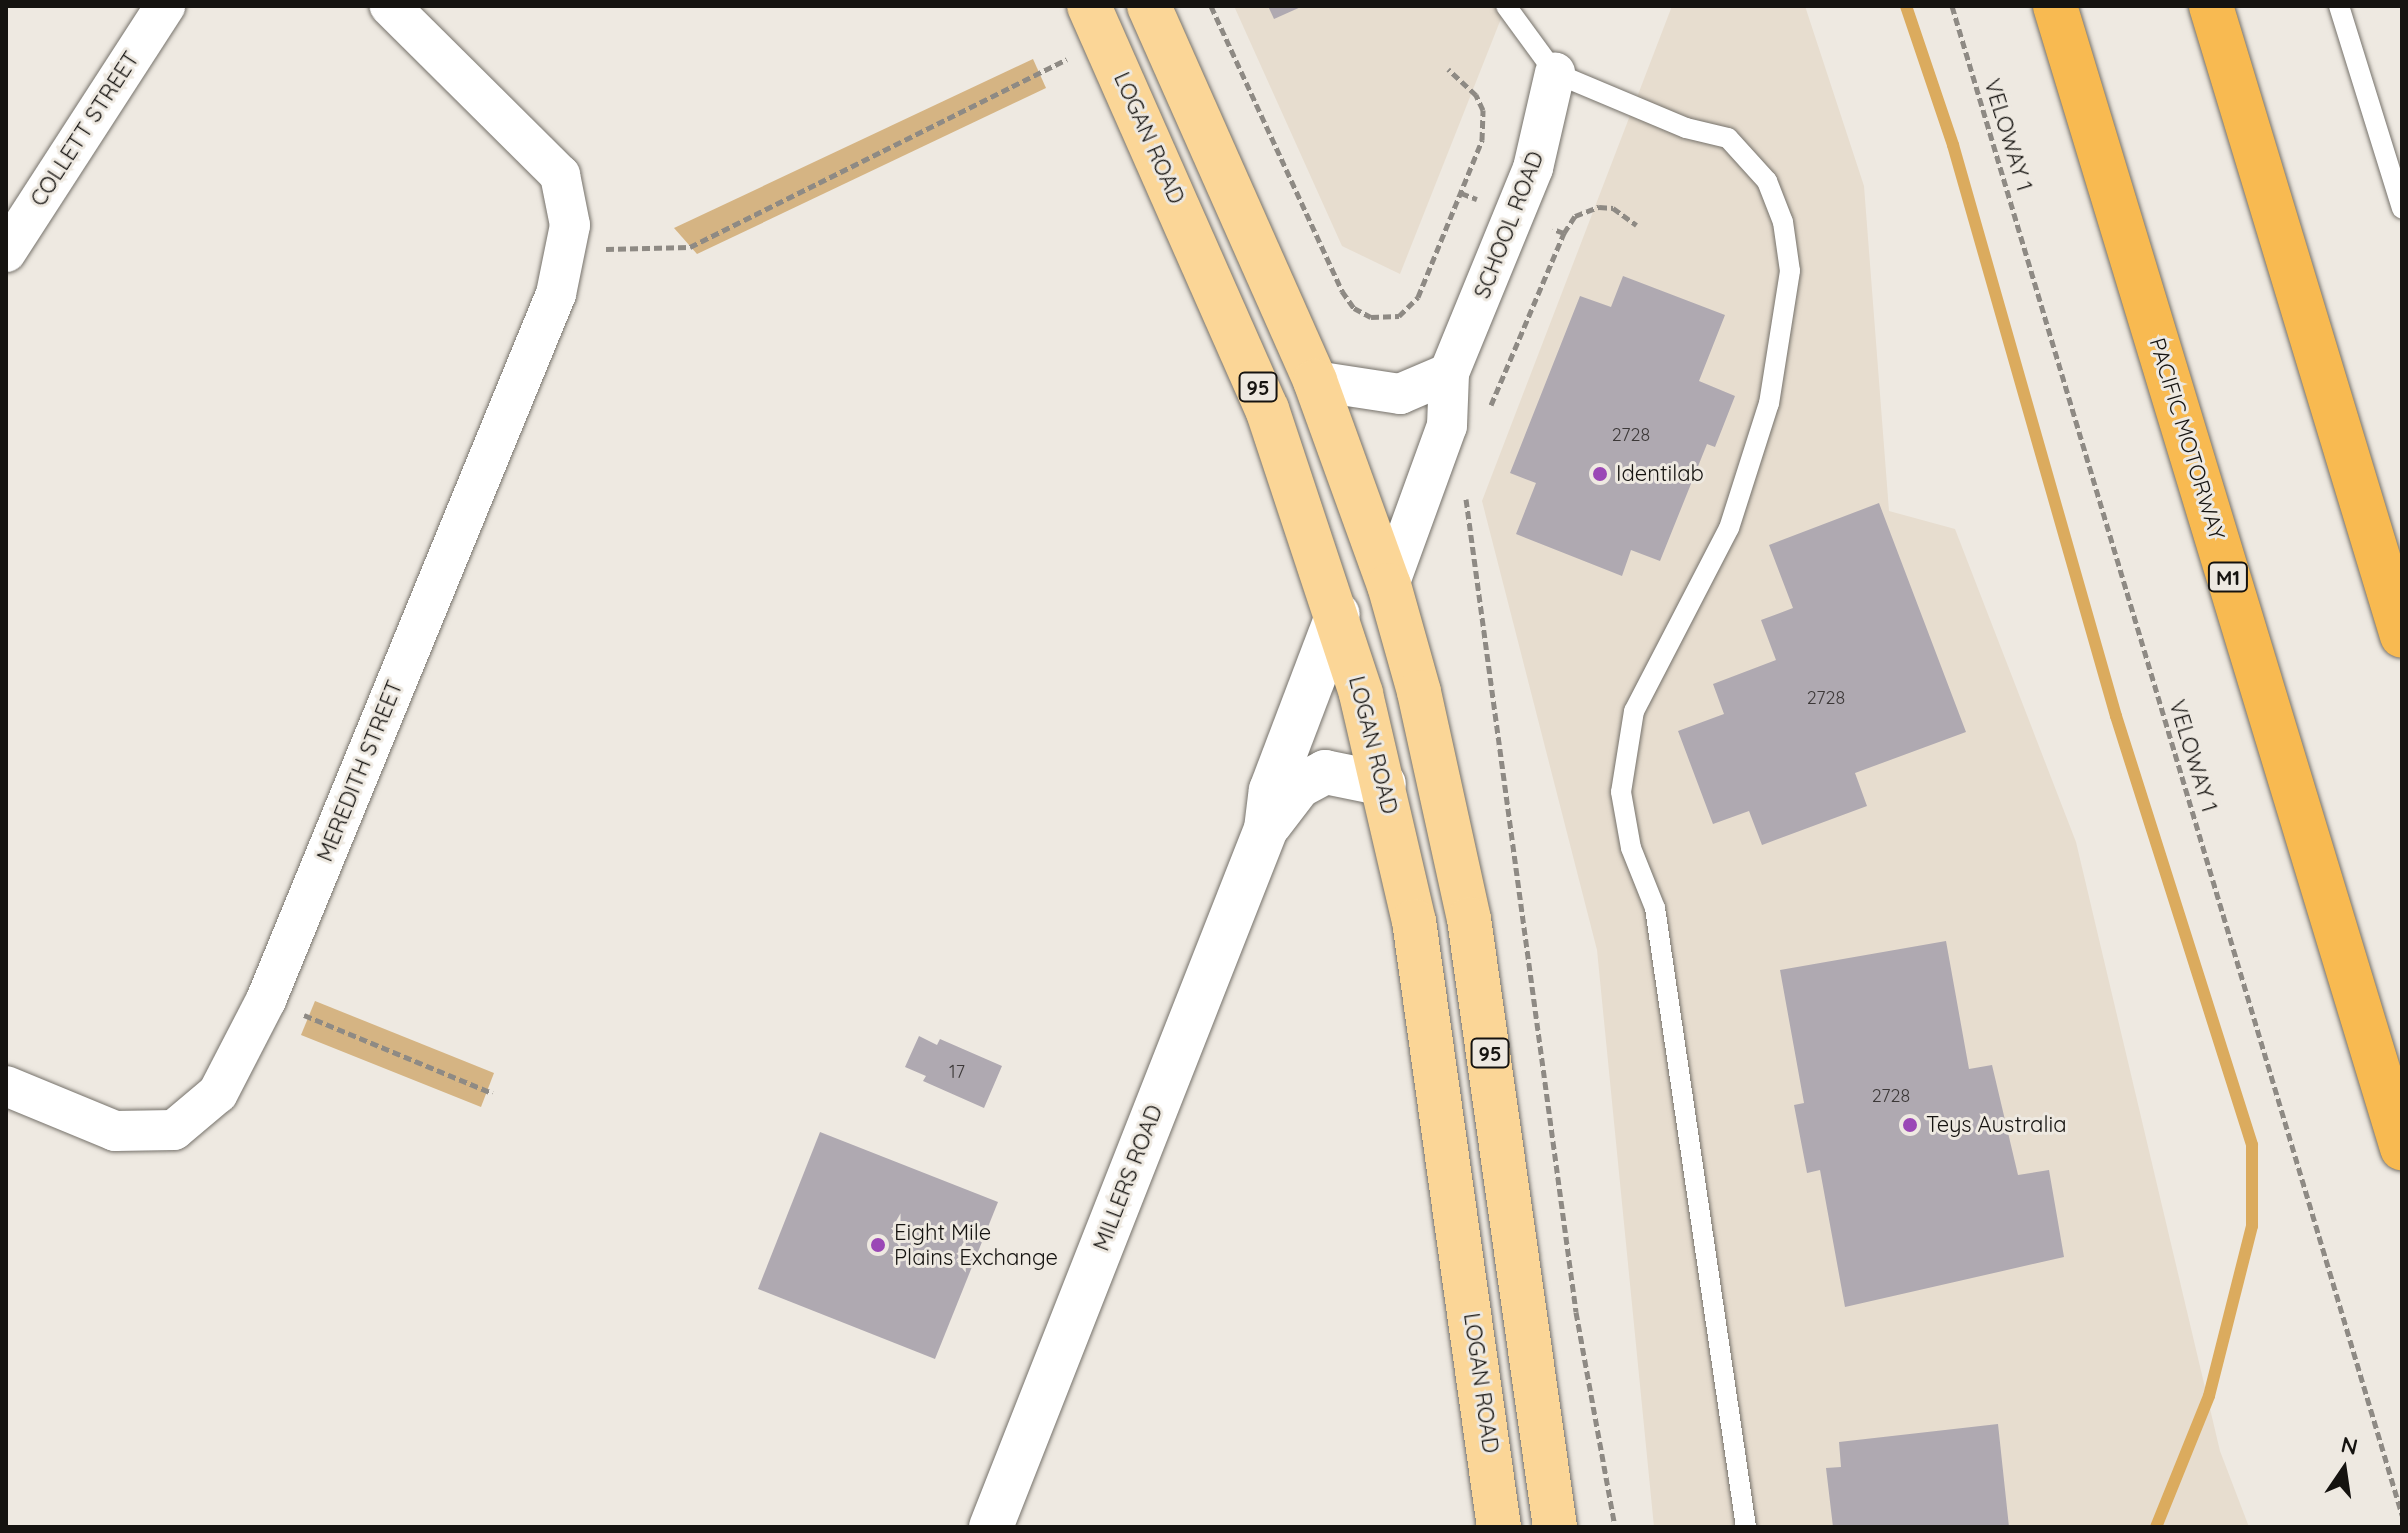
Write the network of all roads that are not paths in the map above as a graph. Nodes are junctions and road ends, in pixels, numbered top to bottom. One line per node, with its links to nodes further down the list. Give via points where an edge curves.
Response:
1 (165, 6): 11 (street, COLLETT STREET)
2 (390, 6): 19 (street, MEREDITH STREET, via 560,175 567,237 556,294 266,1000 218,1093 174,1130 115,1131)
3 (1149, 6): 13 (main road, 95)
4 (1506, 6): 9 (lane)
5 (2055, 6): 20 (highway, PACIFIC MOTORWAY / M1)
6 (2211, 6): 16 (highway)
7 (2339, 6): 10 (lane)
8 (1096, 22): 15 (main road, LOGAN ROAD / 95, via 1267,409)
9 (1555, 73): 12 (street, SCHOOL ROAD, via 1533,168); 24 (lane, via 1686,128 1728,138 1767,181 1783,222 1790,271 1769,403 1733,514 1634,711 1621,792 1631,848 1655,908)
10 (2402, 208)
11 (6, 252)
12 (1449, 373): 13 (street, via 1400,394); 14 (street, SCHOOL ROAD, via 1447,426)
13 (1315, 381): 14 (main road, 95)
14 (1389, 585): 23 (main road, 95, via 1419,692 1469,919)
15 (1338, 614): 17 (main road, LOGAN ROAD / 95); 18 (street, MILLERS ROAD, via 1271,790)
16 (2402, 636)
17 (1384, 784): 18 (street, MILLERS ROAD, via 1325,772 1299,786); 22 (main road, LOGAN ROAD / 95, via 1414,921)
18 (1266, 829): 21 (street, MILLERS ROAD)
19 (6, 1086)
20 (2402, 1148)
21 (991, 1527)
22 (1499, 1527)
23 (1555, 1527)
24 (1746, 1527)

